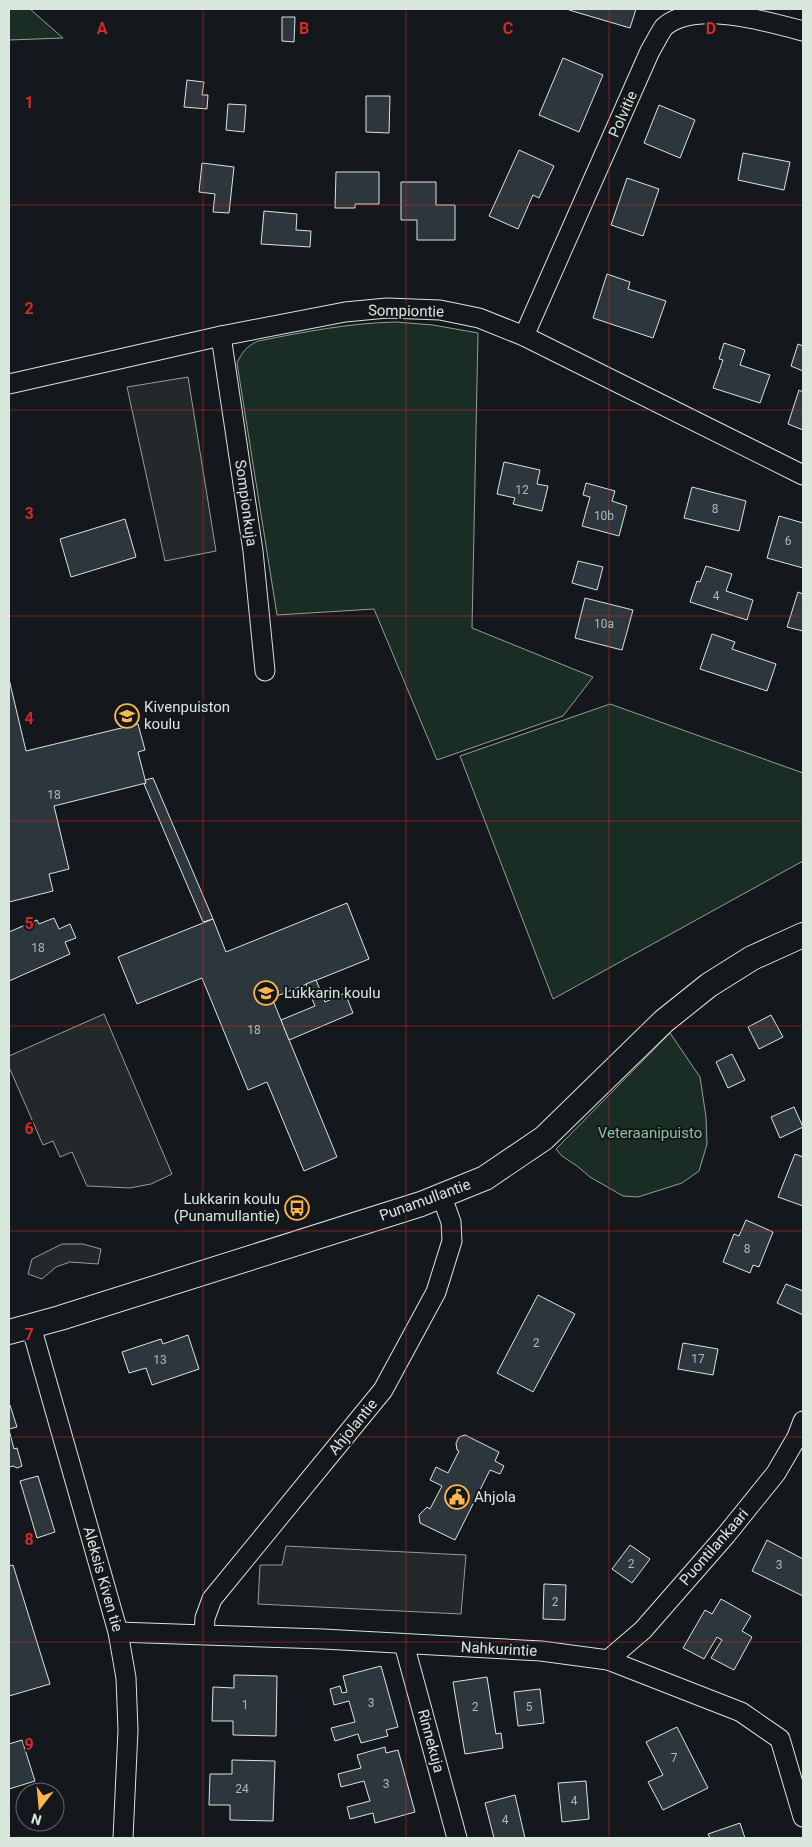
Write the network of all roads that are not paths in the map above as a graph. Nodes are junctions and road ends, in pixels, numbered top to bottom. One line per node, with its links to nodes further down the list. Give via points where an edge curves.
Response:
1 (803, 31): 3 (street, Polvitie, via 729,11 704,9 684,13 665,26 650,51)
2 (221, 336): 3 (street, Sompiontie, via 345,312 387,308 440,310 479,318); 4 (street, Sompiontie); 6 (street, Sompionkuja, via 254,551)
3 (524, 336): 5 (street, Sompiontie)
4 (9, 384)
5 (803, 475)
6 (265, 671)
7 (803, 935): 8 (street, Punamullantie, via 752,958 709,985 664,1021 544,1138 485,1178)
8 (442, 1197): 9 (street, Punamullantie); 12 (street, Ahjolantie, via 451,1222 452,1241 436,1292 383,1390 212,1599 205,1618)
9 (20, 1329): 11 (street, Aleksis Kiven tie)
10 (803, 1421): 14 (street, Puontilankaari, via 798,1437 776,1473 726,1535 643,1630)
11 (118, 1632): 12 (street, Nahkurintie); 16 (street, Aleksis Kiven tie, via 126,1678 128,1730)
12 (204, 1634): 13 (street, Nahkurintie)
13 (404, 1644): 14 (street, Nahkurintie, via 541,1651); 17 (street, Rinnekuja)
14 (608, 1660): 15 (street, Nahkurintie, via 741,1712 780,1739)
15 (803, 1817)
16 (123, 1838)
17 (457, 1838)

